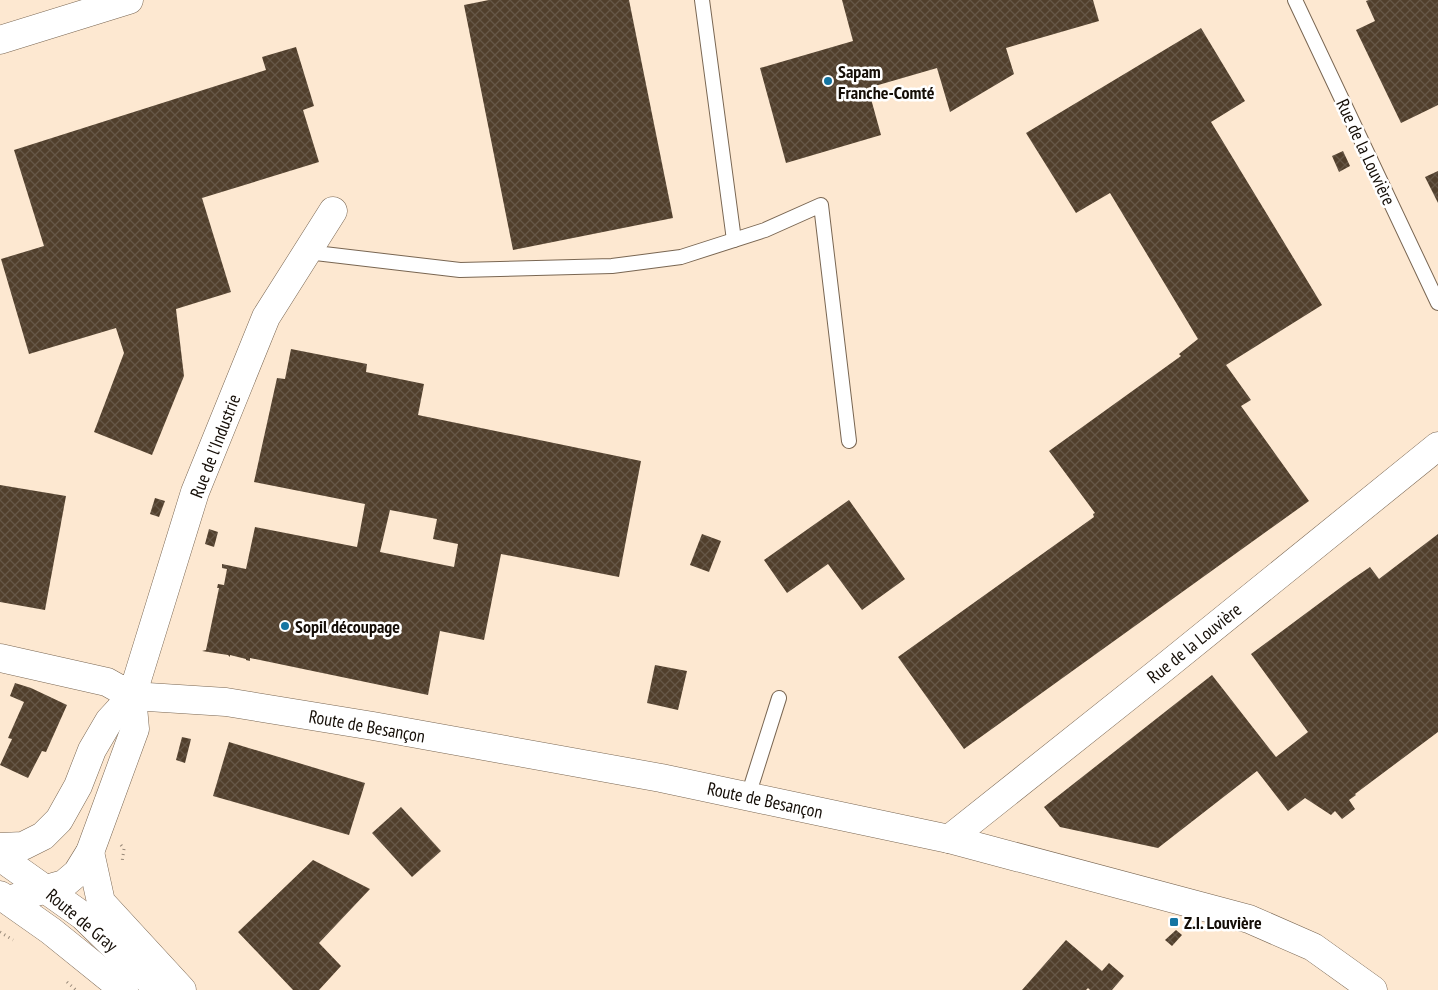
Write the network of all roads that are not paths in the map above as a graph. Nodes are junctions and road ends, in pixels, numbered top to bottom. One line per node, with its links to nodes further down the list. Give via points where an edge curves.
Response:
1 (129, 0): 4 (street)
2 (702, 0): 6 (lane)
3 (1295, 0): 8 (lane, Rue de la Louvière)
4 (0, 40)
5 (333, 211): 7 (street, Rue de l'Industrie)
6 (734, 240): 7 (lane, via 681,257 612,266 460,270); 9 (lane, via 821,205)
7 (307, 252): 12 (street, Rue de l'Industrie, via 266,317 196,492)
8 (1438, 303)
9 (849, 441)
10 (1438, 446): 15 (street, Rue de la Louvière)
11 (0, 658): 12 (street, Route de Besançon, via 106,682)
12 (132, 696): 14 (street, Route de Besançon, via 226,702 363,724); 16 (street, via 110,721 92,750 78,786 59,820 43,836 23,846); 17 (street, via 135,728)
13 (779, 698): 14 (lane)
14 (748, 796): 15 (street, Route de Besançon)
15 (949, 839): 24 (street, Route de Besançon, via 1249,919 1313,947)
16 (0, 847)
17 (90, 852): 19 (street, via 77,873 64,884); 23 (street, via 101,902)
18 (0, 857): 19 (street, Route de Gray)
19 (46, 890): 20 (street); 22 (street, Route de Gray, via 83,916)
20 (4, 898): 21 (street, Route de Gray, via 49,929)
21 (124, 990)
22 (160, 990)
23 (182, 990)
24 (1373, 990)

